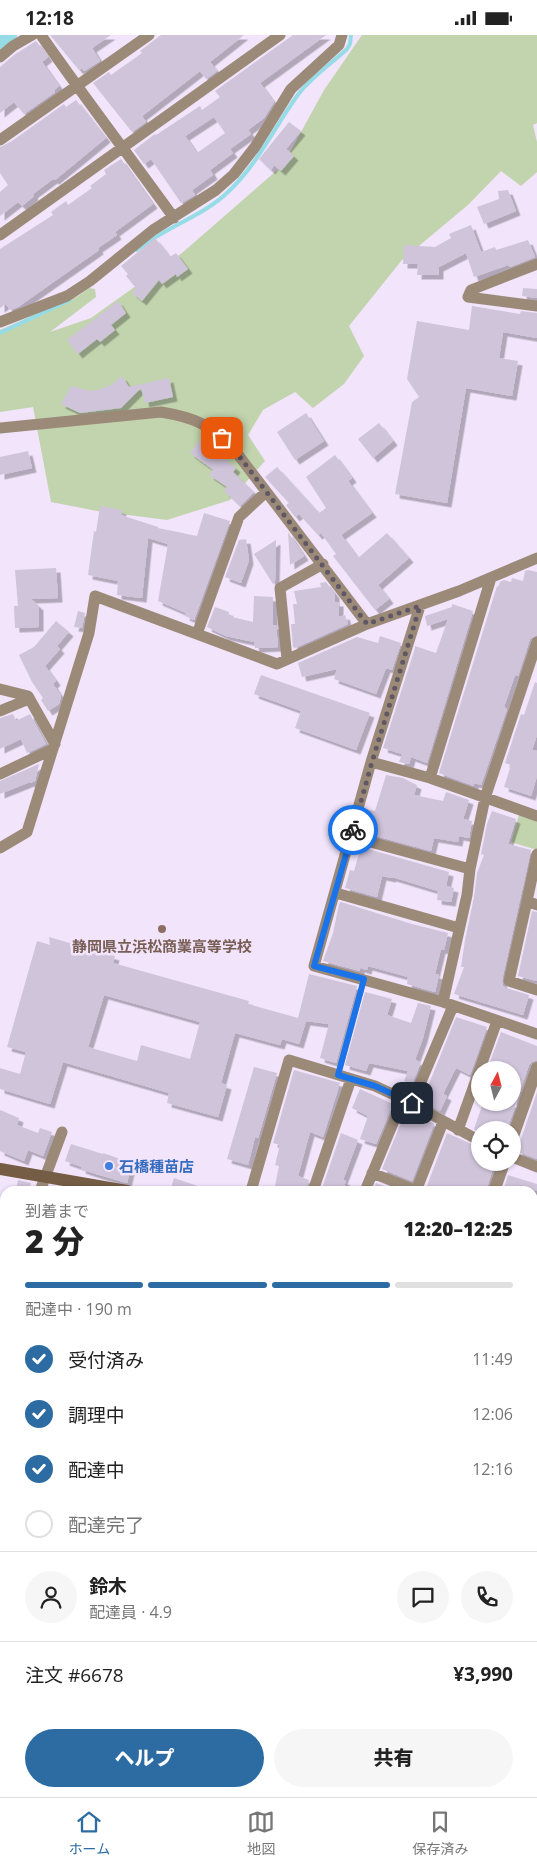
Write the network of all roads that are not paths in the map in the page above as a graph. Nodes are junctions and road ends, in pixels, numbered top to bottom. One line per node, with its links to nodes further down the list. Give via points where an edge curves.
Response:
1 (32, 35): 6 (street)
2 (41, 35): 7 (street)
3 (149, 35): 7 (street)
4 (280, 35): 9 (street)
5 (342, 35): 10 (street, via 339,45 291,89 255,147 234,173 216,190)
6 (0, 57)
7 (76, 86): 8 (street); 9 (street)
8 (0, 139)
9 (123, 147): 10 (street); 11 (street)
10 (174, 218): 14 (street, via 67,296)
11 (0, 235)
12 (537, 264): 13 (street, via 471,290 468,297)
13 (537, 306)
14 (0, 322)
15 (0, 428): 16 (street, via 161,413 187,416 212,428 233,448)
16 (266, 492): 18 (street); 22 (street, via 239,517)
17 (537, 558): 19 (street)
18 (322, 564): 21 (street); 24 (street, via 280,588)
19 (491, 578): 20 (street); 31 (street)
20 (420, 606): 21 (street); 29 (street)
21 (367, 624): 24 (street)
22 (197, 634): 24 (street, via 277,664); 28 (street, via 95,596 89,633)
23 (537, 642): 32 (street)
24 (287, 659)
25 (0, 689): 26 (street, via 28,696)
26 (29, 699): 27 (street); 28 (street)
27 (0, 711)
28 (54, 746): 30 (street); 35 (street, via 27,832)
29 (372, 762): 31 (street); 34 (street)
30 (0, 774)
31 (430, 778): 32 (street)
32 (485, 798): 33 (street); 37 (street)
33 (537, 816)
34 (352, 837): 37 (street); 38 (street)
35 (0, 849)
36 (537, 854): 39 (street)
37 (470, 869): 40 (street)
38 (336, 893): 40 (street); 41 (street, via 314,966)
39 (532, 903): 42 (street, via 509,981)
40 (459, 928): 43 (street)
41 (364, 979): 43 (street); 47 (lane)
42 (537, 990)
43 (448, 1004): 44 (street); 49 (street)
44 (497, 1021): 45 (street); 52 (street)
45 (537, 1034)
46 (537, 1068): 51 (street)
47 (338, 1075): 48 (street); 63 (street, via 289,1060)
48 (351, 1079): 49 (street); 64 (street)
49 (407, 1101): 50 (street); 59 (street)
50 (443, 1121): 52 (street); 67 (street)
51 (518, 1121)
52 (458, 1130): 54 (street)
53 (62, 1131): 60 (street)
54 (471, 1136)
55 (521, 1161): 56 (street)
56 (537, 1167)
57 (0, 1169): 60 (main road)
58 (501, 1171): 68 (street)
59 (372, 1173): 65 (street); 66 (street)
60 (46, 1178): 61 (street); 62 (main road)
61 (42, 1186)
62 (95, 1186)
63 (252, 1186)
64 (314, 1186)
65 (367, 1186)
66 (404, 1186)
67 (419, 1186)
68 (496, 1186)

